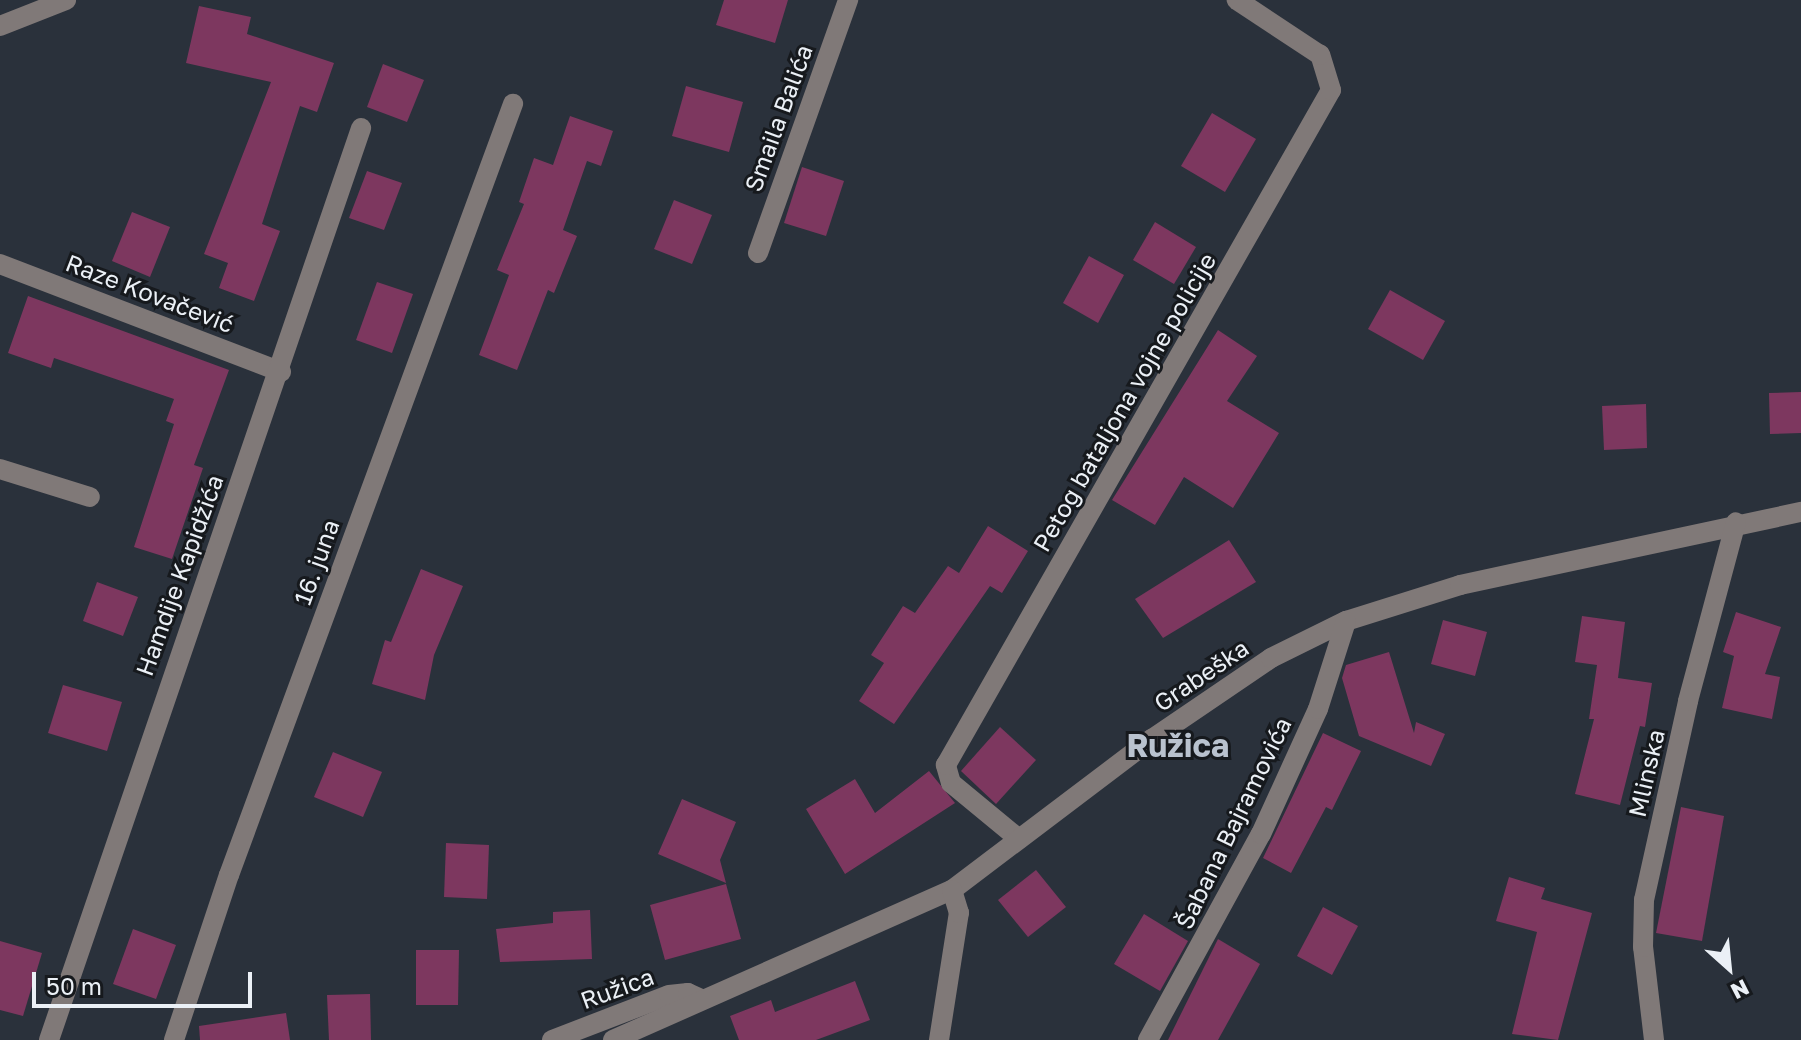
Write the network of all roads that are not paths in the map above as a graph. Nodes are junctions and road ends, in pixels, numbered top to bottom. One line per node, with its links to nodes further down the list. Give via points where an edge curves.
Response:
1 (66, 0): 4 (street)
2 (848, 0): 7 (street, Smaila Balića)
3 (1237, 0): 15 (street, Petog bataljona vojne policije, via 1320,55 1331,90 946,765 951,783)
4 (0, 26)
5 (513, 104): 19 (street, 16. juna, via 234,860)
6 (361, 128): 9 (street, Hamdije Kapidžića)
7 (758, 253)
8 (0, 264): 9 (street, Raze Kovačević)
9 (281, 372): 18 (street, Hamdije Kapidžića, via 134,781)
10 (0, 469): 11 (street)
11 (90, 497)
12 (1801, 512): 13 (street, Grabeška)
13 (1736, 522): 14 (street, Grabeška, via 1460,585); 24 (street, Mlinska, via 1688,701 1644,900 1643,947)
14 (1346, 621): 15 (street, Grabeška, via 1271,658); 23 (street, Šabana Bajramovića, via 1318,709 1261,834)
15 (1019, 839): 16 (street, Grabeška)
16 (952, 890): 17 (street, Grabeška, via 857,936); 22 (street, via 959,913)
17 (701, 999): 20 (street, Ružica, via 688,993 669,995); 21 (street, Grabeška)
18 (49, 1040)
19 (174, 1040)
20 (552, 1040)
21 (613, 1040)
22 (939, 1040)
23 (1148, 1040)
24 (1654, 1040)

